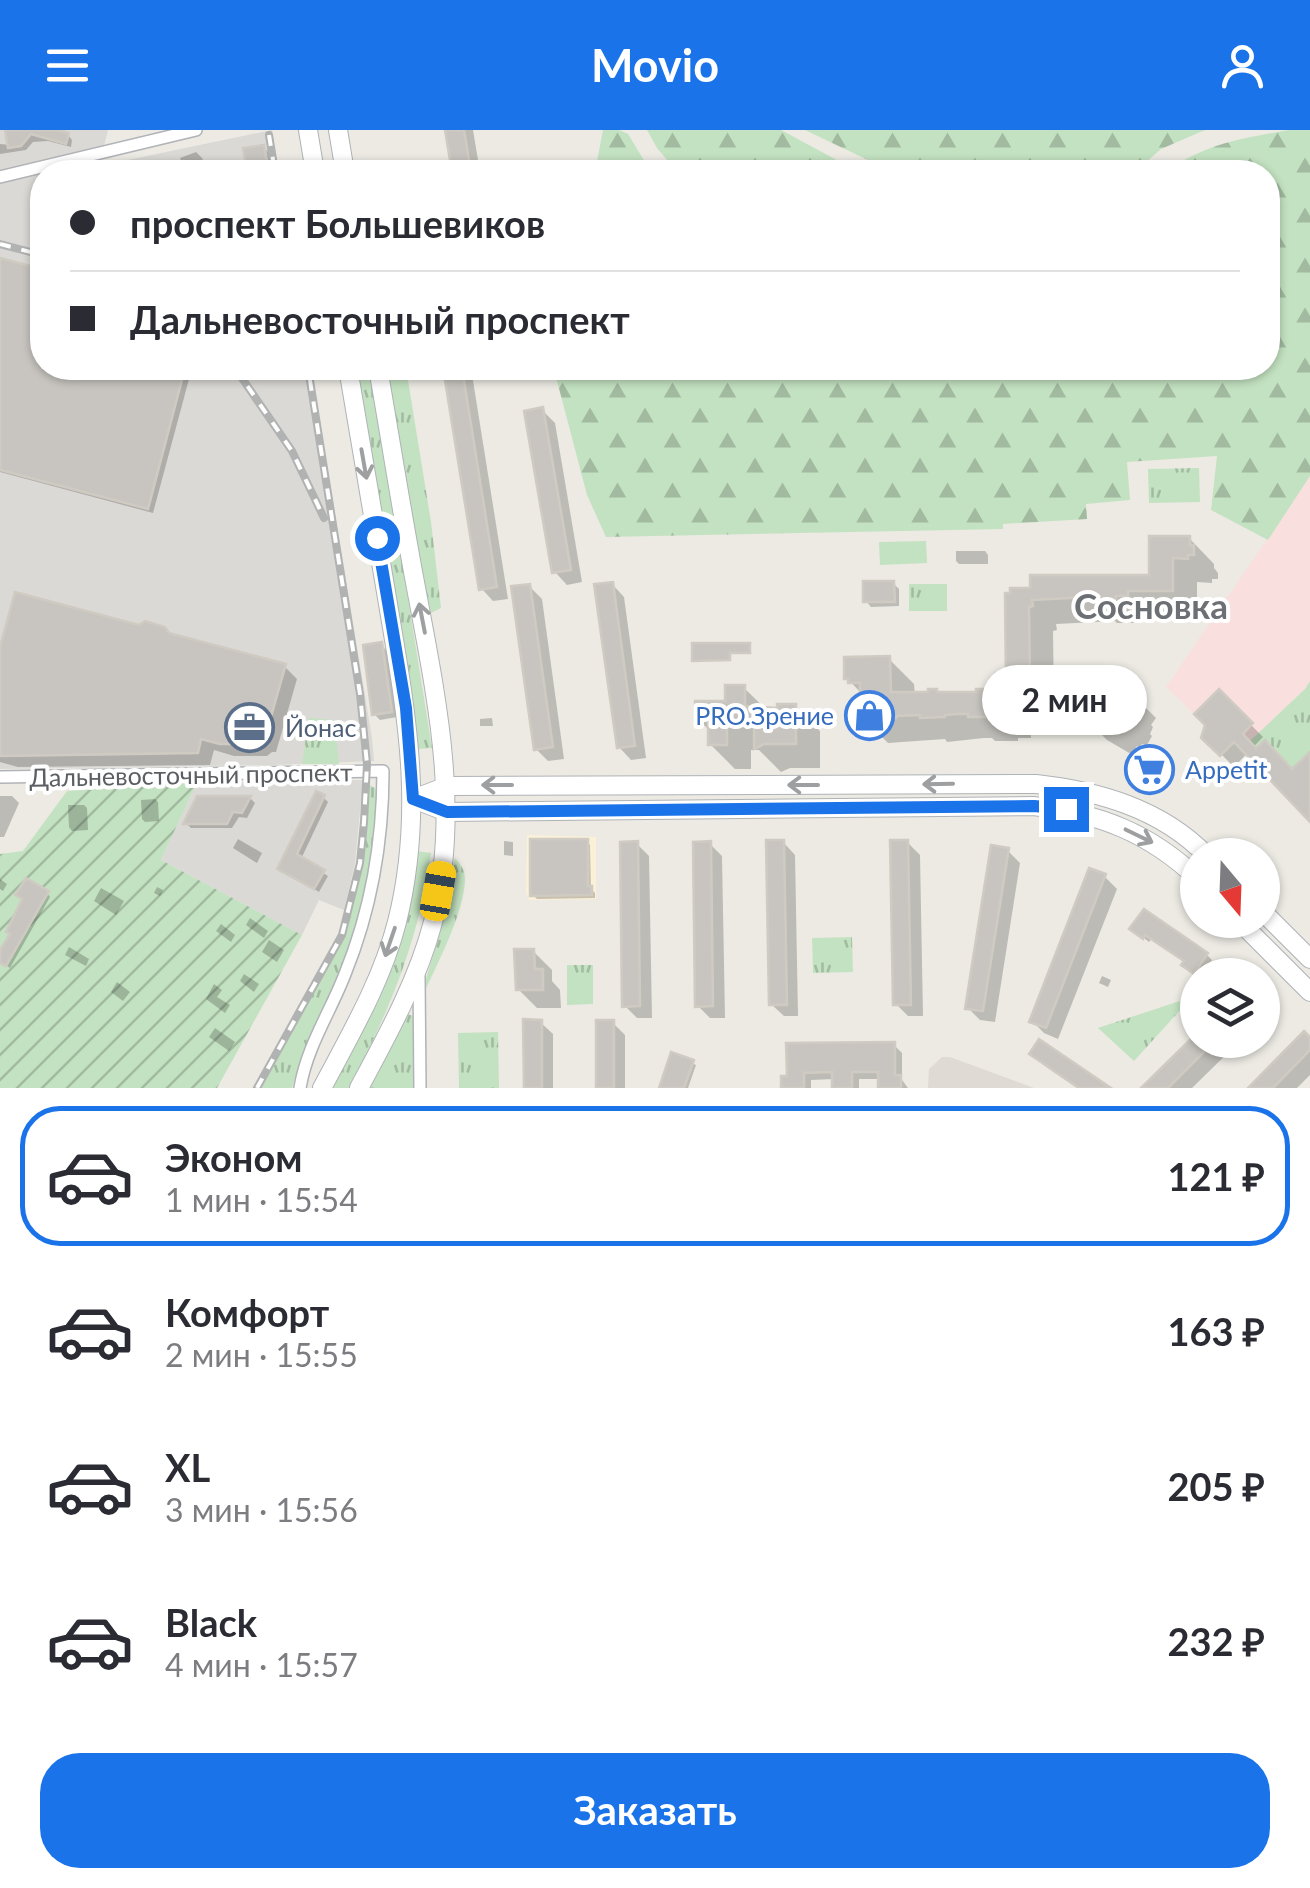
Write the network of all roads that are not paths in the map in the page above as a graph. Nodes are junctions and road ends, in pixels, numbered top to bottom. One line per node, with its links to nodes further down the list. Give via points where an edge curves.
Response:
1 (196, 130): 4 (street)
2 (308, 130): 5 (street)
3 (338, 130): 6 (street)
4 (74, 160)
5 (313, 160)
6 (344, 160)
7 (30, 171): 8 (street)
8 (0, 178)
9 (350, 380): 13 (street, one-way to 13, via 406,708)
10 (380, 380): 12 (street, one-way to 10)
11 (0, 777): 22 (street, Дальневосточный проспект, via 383,772 379,844 364,919)
12 (447, 786): 13 (street); 14 (street); 15 (street, one-way to 12, via 1124,803 1036,784)
13 (413, 799): 14 (street); 23 (street, one-way to 23, via 396,926)
14 (447, 812): 16 (street, one-way to 16, via 1034,806 1089,815 1143,836); 19 (street, via 434,919)
15 (1188, 838)
16 (1180, 862)
17 (1280, 929): 20 (street)
18 (1256, 938): 21 (street)
19 (422, 956): 26 (street); 27 (street)
20 (1310, 959)
21 (1310, 992)
22 (314, 1040): 23 (street, via 318,1057); 24 (street)
23 (337, 1060): 25 (street)
24 (300, 1088)
25 (322, 1088)
26 (359, 1088)
27 (420, 1088)

